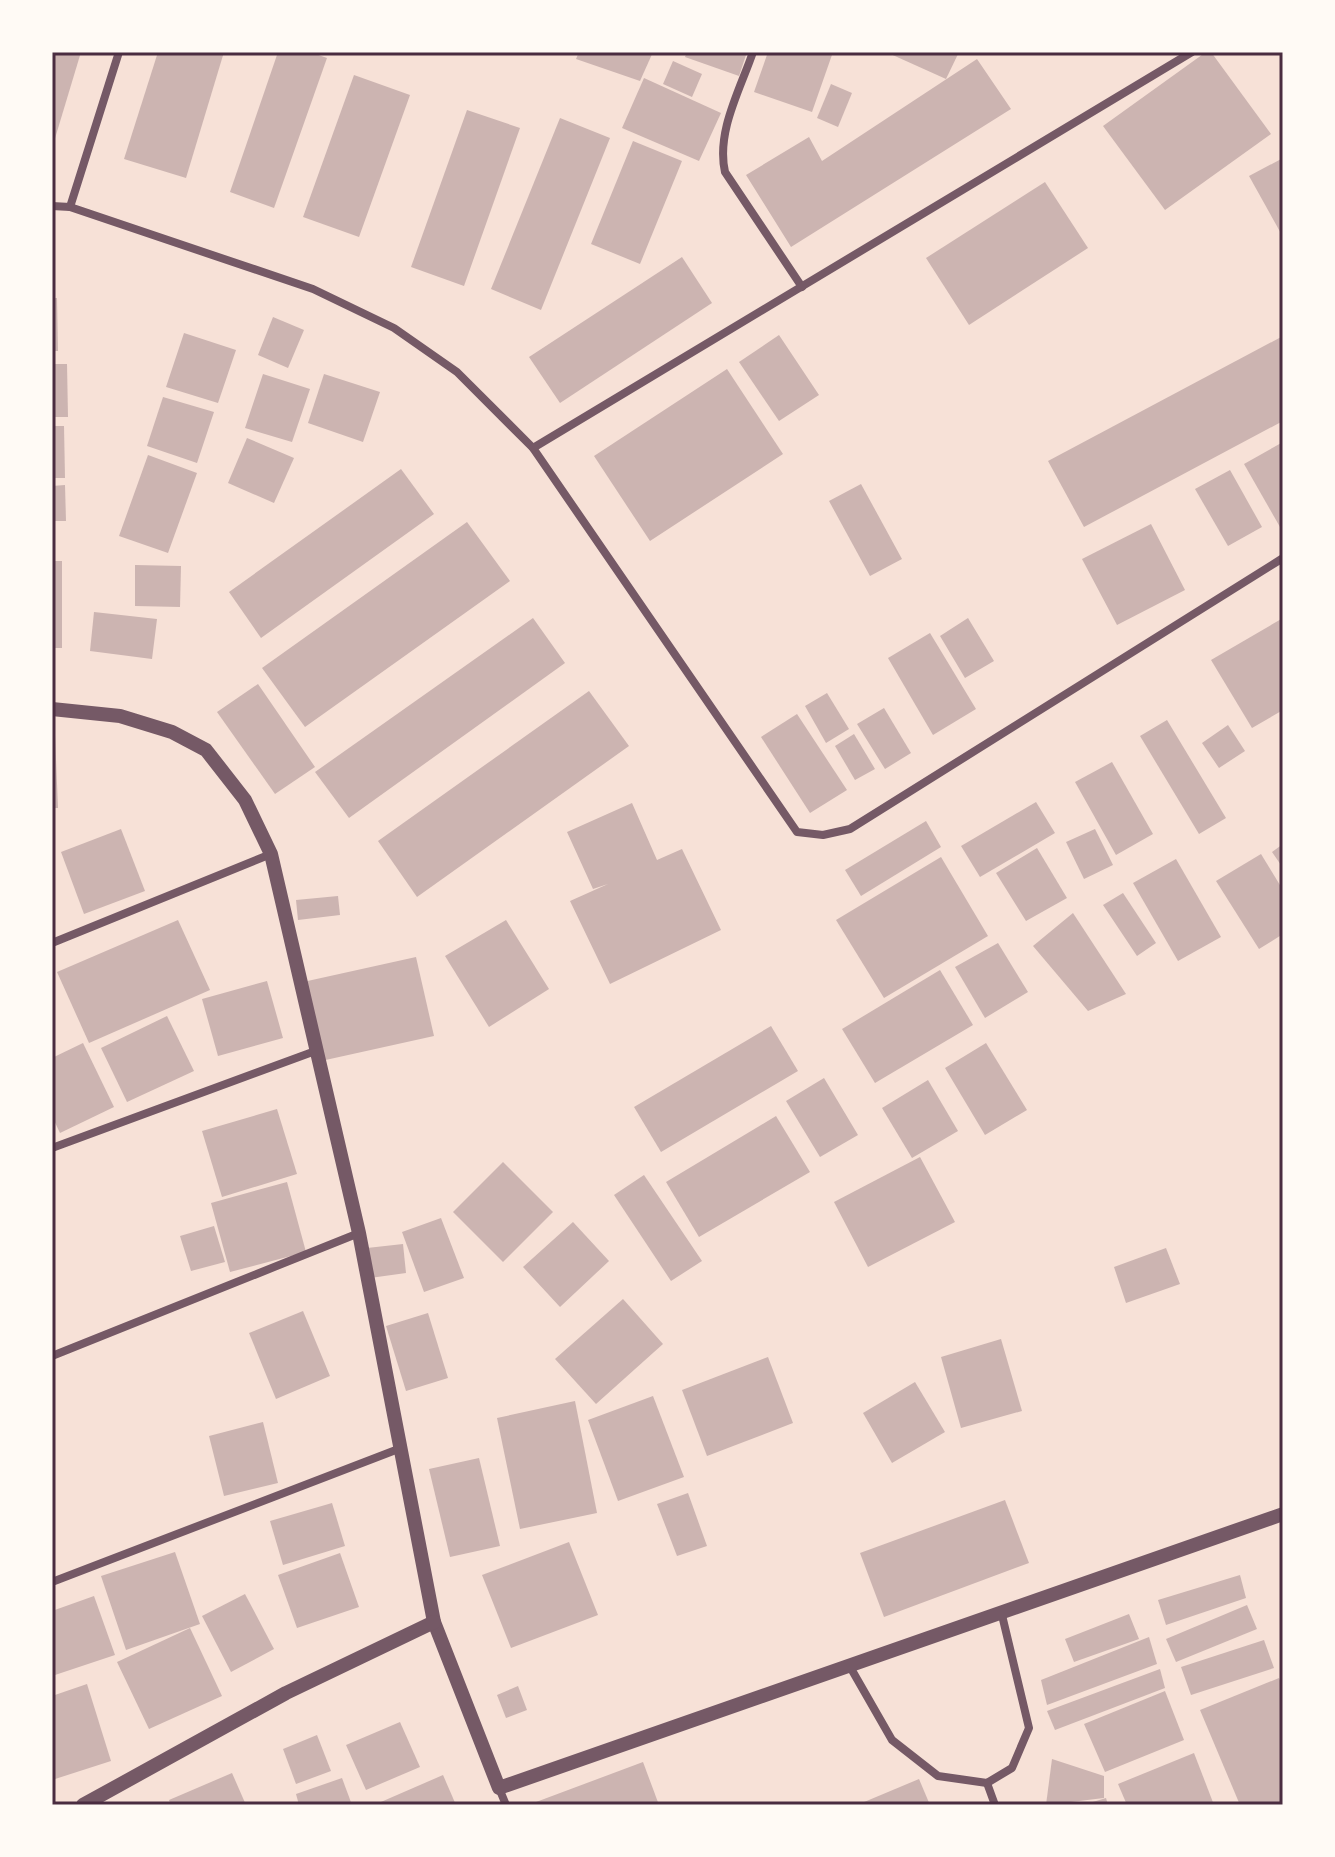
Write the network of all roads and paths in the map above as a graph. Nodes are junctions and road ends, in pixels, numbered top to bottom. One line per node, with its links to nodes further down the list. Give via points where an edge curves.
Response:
1 (119, 52): 5 (street)
2 (753, 52): 6 (street, via 721,154 725,172)
3 (1192, 52): 6 (street)
4 (52, 206): 5 (street)
5 (70, 207): 7 (street, via 313,289 394,328 457,372)
6 (802, 287): 7 (street)
7 (533, 448): 8 (street, via 797,832 810,834 850,829)
8 (1283, 558)
9 (52, 709): 10 (street, via 120,716 172,732 206,750 245,800)
10 (271, 854): 11 (street); 12 (street)
11 (52, 943)
12 (318, 1050): 13 (street); 14 (street)
13 (52, 1148)
14 (359, 1233): 15 (street); 16 (street)
15 (52, 1356)
16 (401, 1448): 18 (street); 20 (street)
17 (1283, 1514): 19 (street)
18 (52, 1582)
19 (1001, 1611): 21 (street); 22 (street, via 1029,1728 1012,1768)
20 (434, 1622): 23 (street); 24 (street, via 286,1693)
21 (849, 1665): 22 (street, via 892,1740 938,1776); 23 (street)
22 (987, 1783): 26 (street)
23 (499, 1788): 25 (street)
24 (83, 1805)
25 (506, 1805)
26 (995, 1805)

